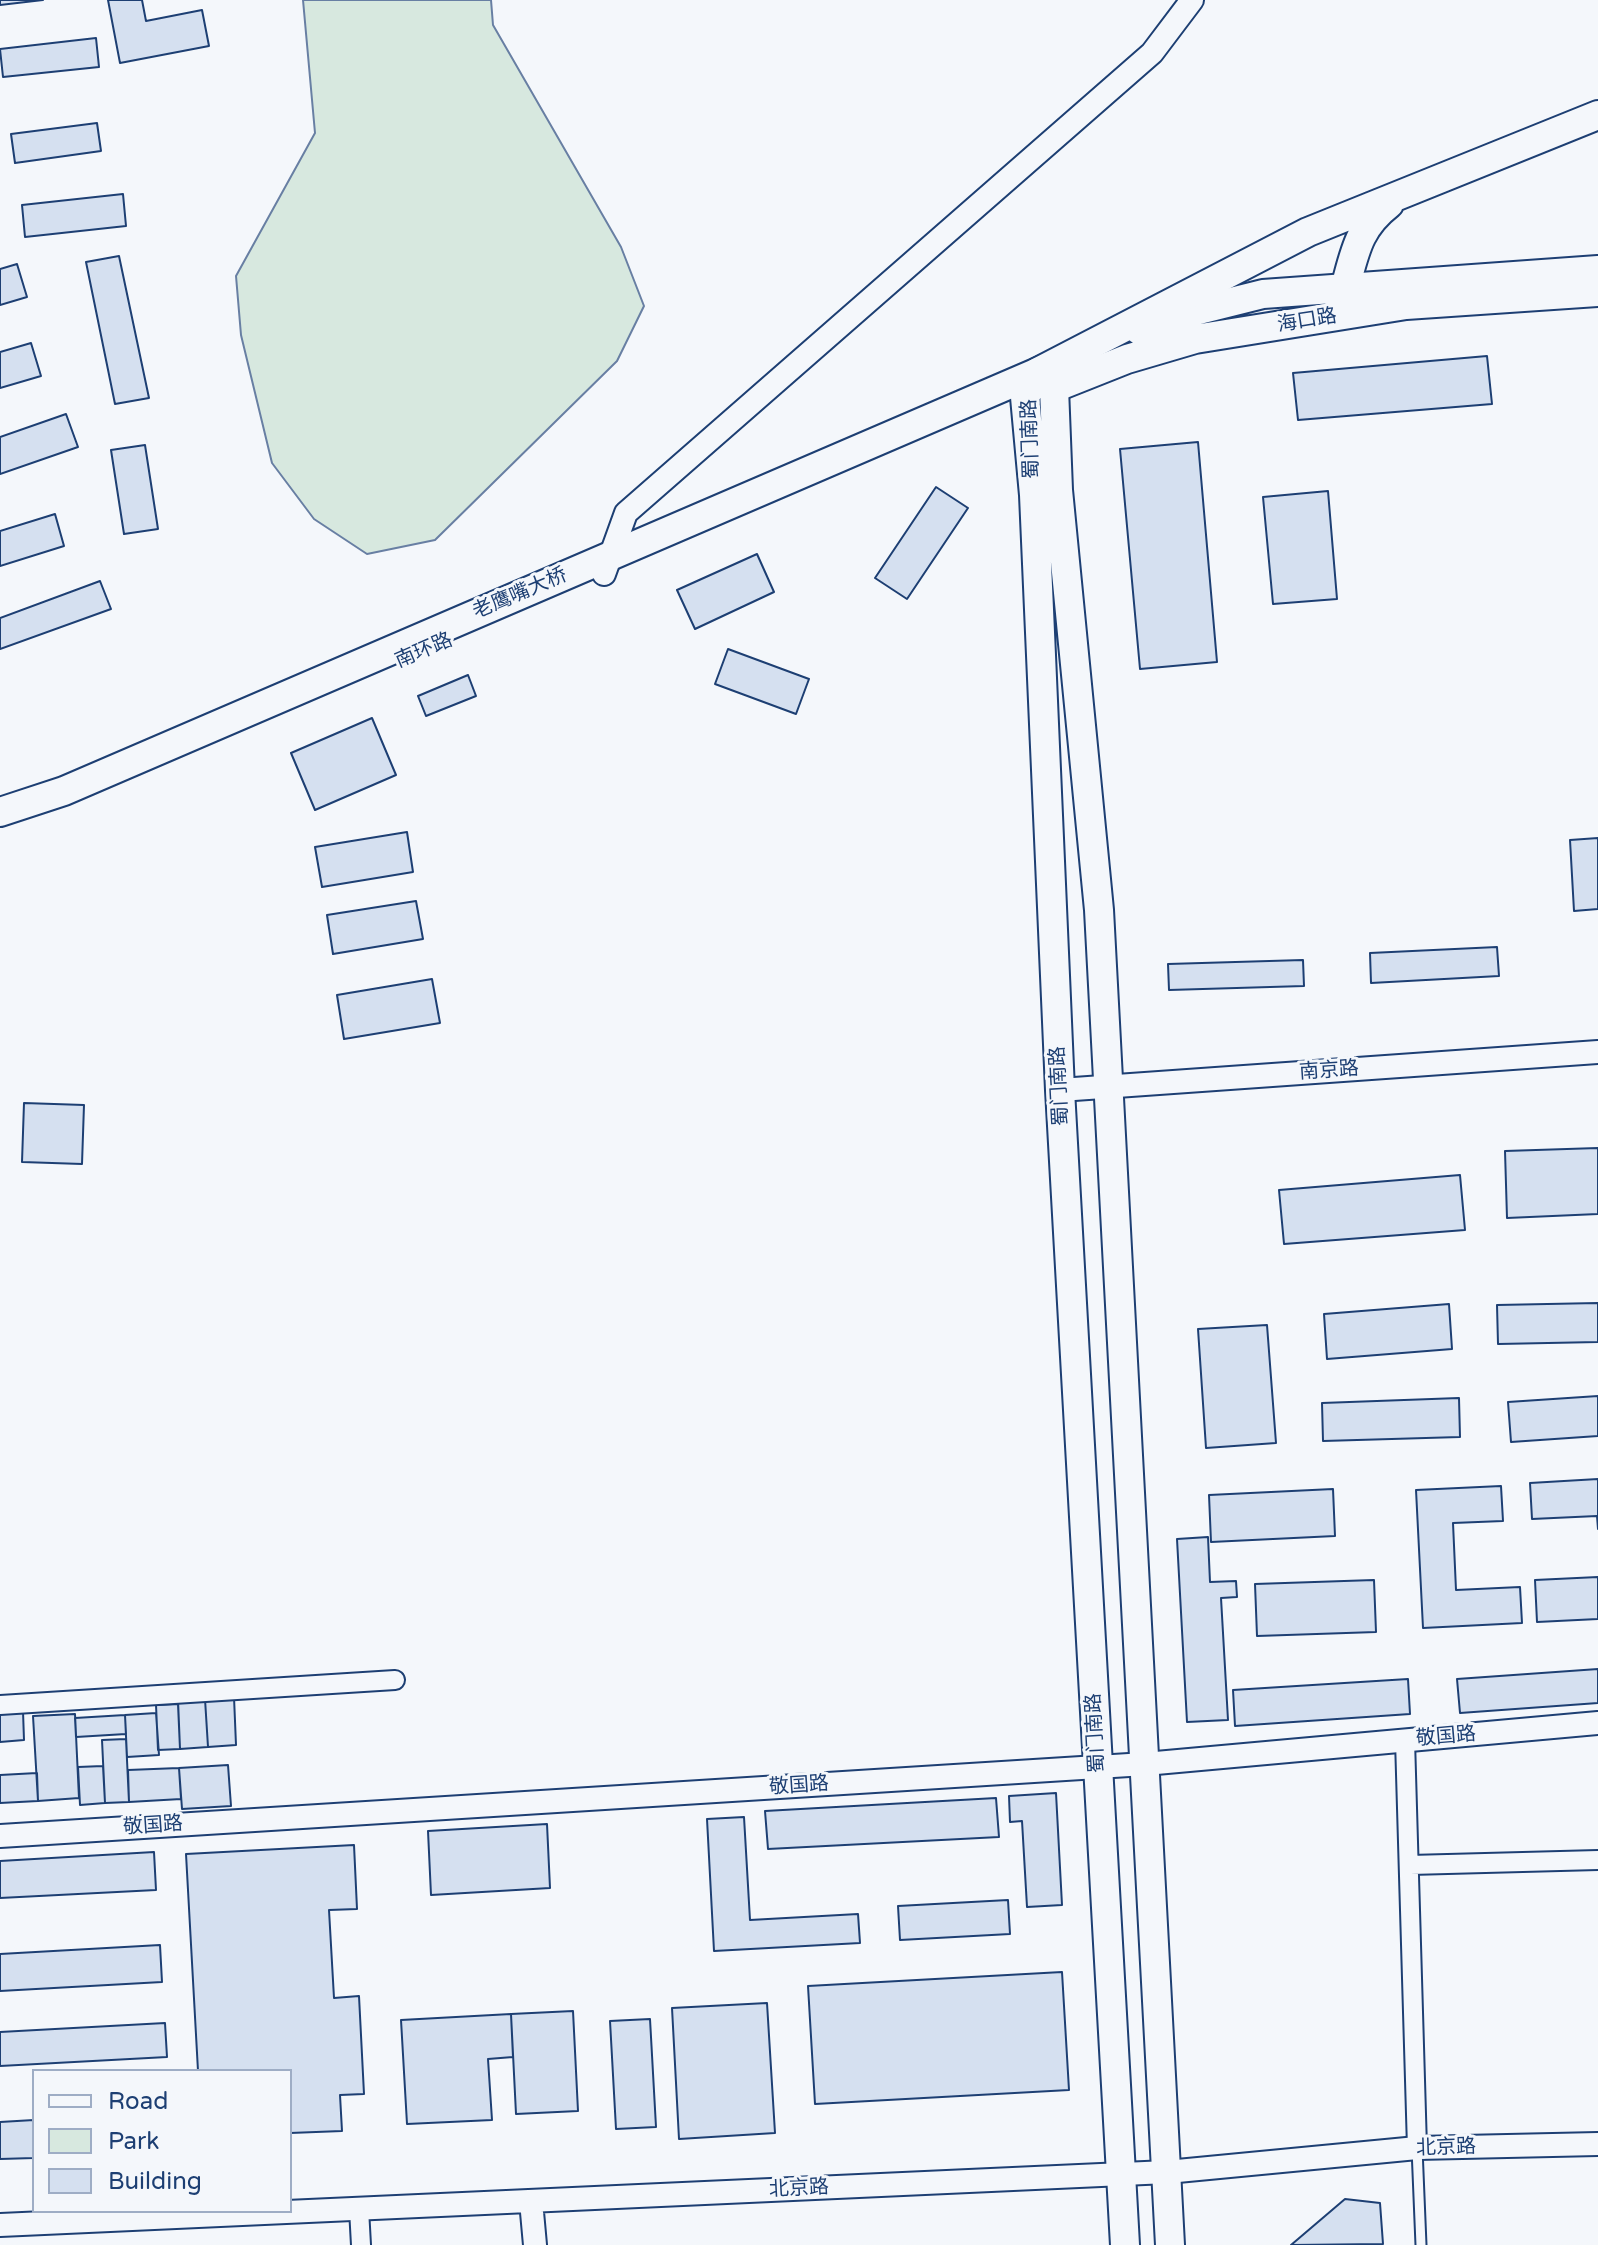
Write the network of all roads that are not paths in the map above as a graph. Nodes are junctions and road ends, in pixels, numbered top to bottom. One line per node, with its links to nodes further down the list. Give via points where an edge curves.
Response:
1 (1192, 0): 9 (street, via 1152,53 626,513)
2 (1598, 115): 3 (main road)
3 (1409, 189): 5 (main road, via 1367,224); 7 (main road, via 1308,232)
4 (1598, 270): 5 (main road, 海口路)
5 (1345, 288): 7 (main road, 海口路, via 1263,294 1183,314)
6 (1598, 292): 7 (main road, 海口路, via 1406,305 1195,339)
7 (1046, 380): 8 (main road, 海口路); 9 (main road, 老鹰嘴大桥); 13 (main road, 蜀门南路, via 1099,910)
8 (1025, 397): 9 (main road, 南环路); 14 (main road, 蜀门南路, via 1034,495)
9 (608, 565): 10 (main road, 老鹰嘴大桥, via 64,791); 11 (main road, 南环路)
10 (0, 812)
11 (0, 829)
12 (1598, 1052): 13 (street, 南京路)
13 (1108, 1087): 14 (street, 南京路); 19 (main road, 蜀门南路)
14 (1060, 1090): 20 (main road, 蜀门南路)
15 (395, 1680): 16 (street)
16 (0, 1705)
17 (1598, 1723): 18 (street, 敬国路)
18 (1405, 1740): 19 (street, 敬国路); 23 (street)
19 (1145, 1764): 20 (street, 敬国路); 26 (main road, 蜀门南路)
20 (1098, 1767): 21 (street, 敬国路); 27 (main road, 蜀门南路)
21 (0, 1836)
22 (1598, 1860): 23 (street)
23 (1410, 1865): 25 (street)
24 (1598, 2144): 25 (street, 北京路)
25 (1417, 2148): 26 (street, 北京路); 37 (lane)
26 (1167, 2172): 27 (street, 北京路); 36 (main road, 蜀门南路)
27 (1121, 2174): 28 (street, 北京路); 35 (main road, 蜀门南路)
28 (531, 2201): 29 (street, 北京路); 34 (street)
29 (359, 2209): 30 (street, 北京路); 33 (street)
30 (292, 2212)
31 (269, 2213): 32 (street, 北京路)
32 (0, 2225)
33 (361, 2245)
34 (535, 2245)
35 (1125, 2245)
36 (1170, 2245)
37 (1421, 2245)

